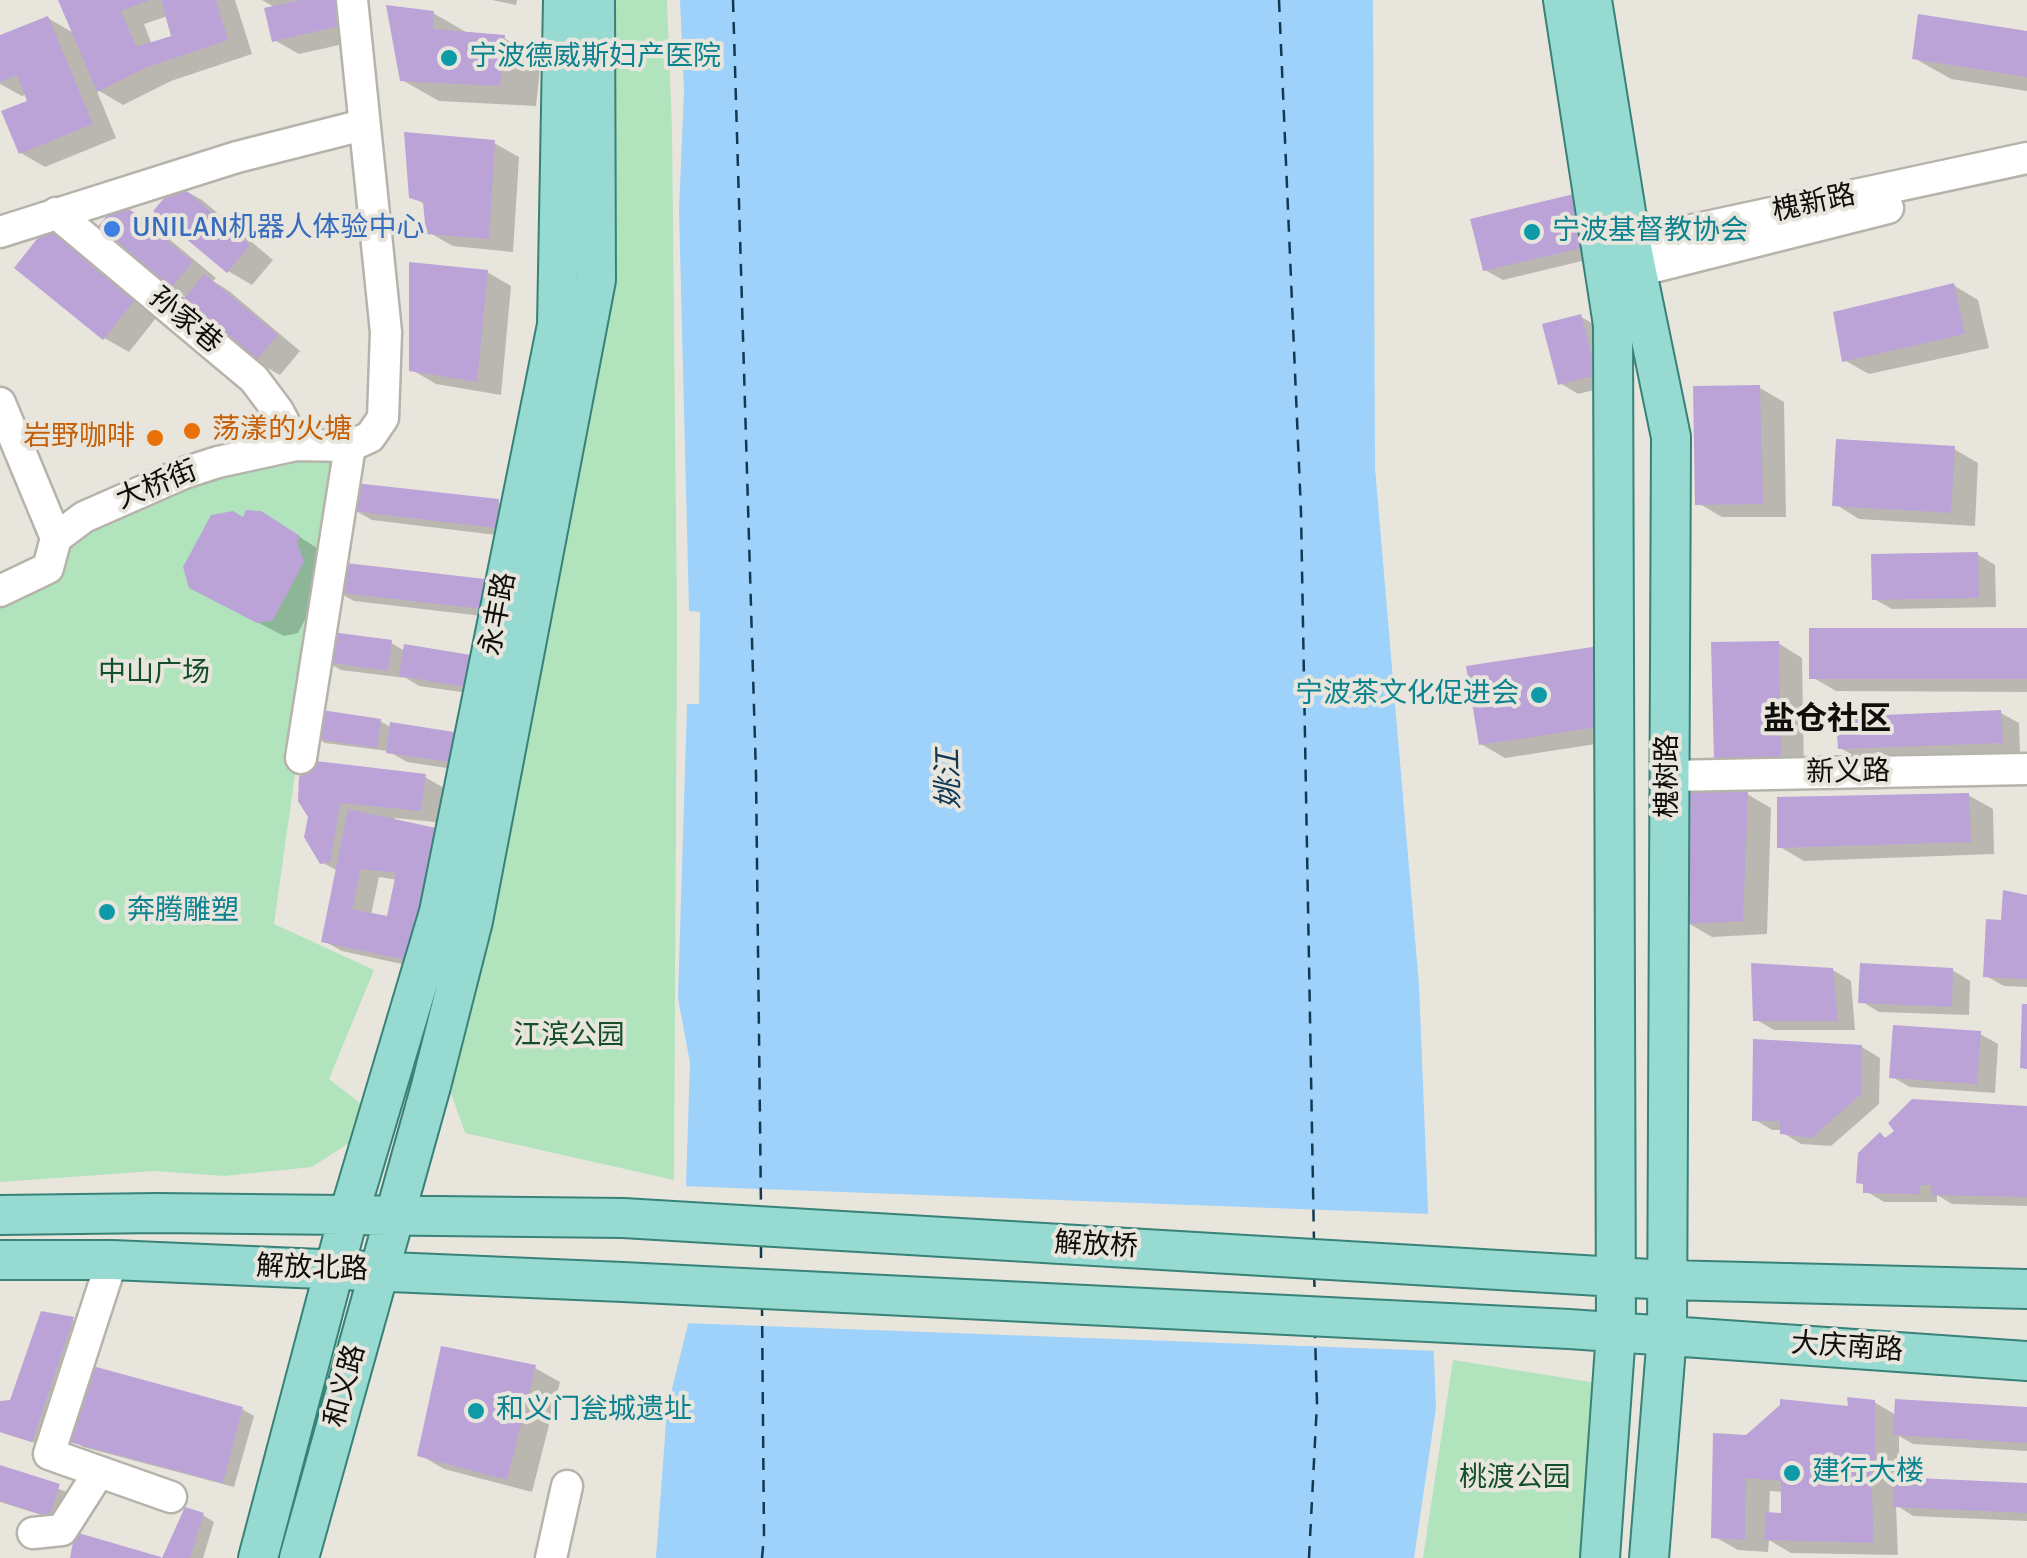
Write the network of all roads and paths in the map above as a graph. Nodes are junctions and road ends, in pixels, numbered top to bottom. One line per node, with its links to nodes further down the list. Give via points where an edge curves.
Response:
1 (352, 0): 6 (street)
2 (563, 0): 21 (main road, 永丰路, via 557,325 440,912)
3 (595, 0): 22 (main road, 永丰路, via 596,280 473,921)
4 (1563, 0): 11 (main road, 槐树路)
5 (1592, 0): 11 (main road, 槐树路)
6 (363, 125): 9 (street); 15 (street, via 386,332 383,418 370,436)
7 (2027, 158): 11 (street, 槐新路)
8 (2027, 175): 11 (street, 槐新路)
9 (56, 213): 10 (street); 14 (street, 孙家巷, via 254,380)
10 (0, 232)
11 (1618, 261): 20 (main road, 槐树路, via 1671,437); 29 (main road, 槐树路)
12 (0, 403): 13 (street)
13 (7, 443): 16 (street)
14 (296, 446): 15 (street, 大桥街); 16 (street, 大桥街, via 184,473 84,517)
15 (350, 446): 18 (street)
16 (56, 538): 17 (street, 大桥街, via 48,568)
17 (0, 591)
18 (300, 758)
19 (2027, 769): 20 (street, 新义路)
20 (1669, 776): 30 (main road, 槐树路)
21 (348, 1214): 22 (main road, 解放北路); 23 (main road, 解放北路); 27 (main road, 和义路)
22 (395, 1214): 24 (main road, 解放北路); 28 (main road, 和义路)
23 (0, 1215)
24 (623, 1218): 29 (main road, 解放桥)
25 (0, 1260): 26 (main road, 解放北路)
26 (112, 1260): 27 (main road, 解放北路); 36 (street, via 49,1454)
27 (334, 1270): 28 (main road, 解放北路); 40 (main road, 和义路)
28 (378, 1271): 32 (main road, 解放北路); 41 (main road, 和义路)
29 (1615, 1277): 30 (main road, 解放桥); 33 (main road, 槐树路)
30 (1667, 1280): 31 (main road); 34 (main road, 槐树路)
31 (2027, 1289)
32 (1567, 1328): 33 (main road, 大庆南路)
33 (1616, 1332): 34 (main road, 大庆南路); 43 (main road, 槐树路)
34 (1668, 1335): 35 (main road, 大庆南路); 44 (main road, 槐树路)
35 (2027, 1361)
36 (98, 1472): 38 (street); 39 (street, via 62,1530)
37 (567, 1486): 42 (street)
38 (171, 1498)
39 (32, 1533)
40 (258, 1558)
41 (299, 1558)
42 (552, 1558)
43 (1600, 1558)
44 (1649, 1558)

